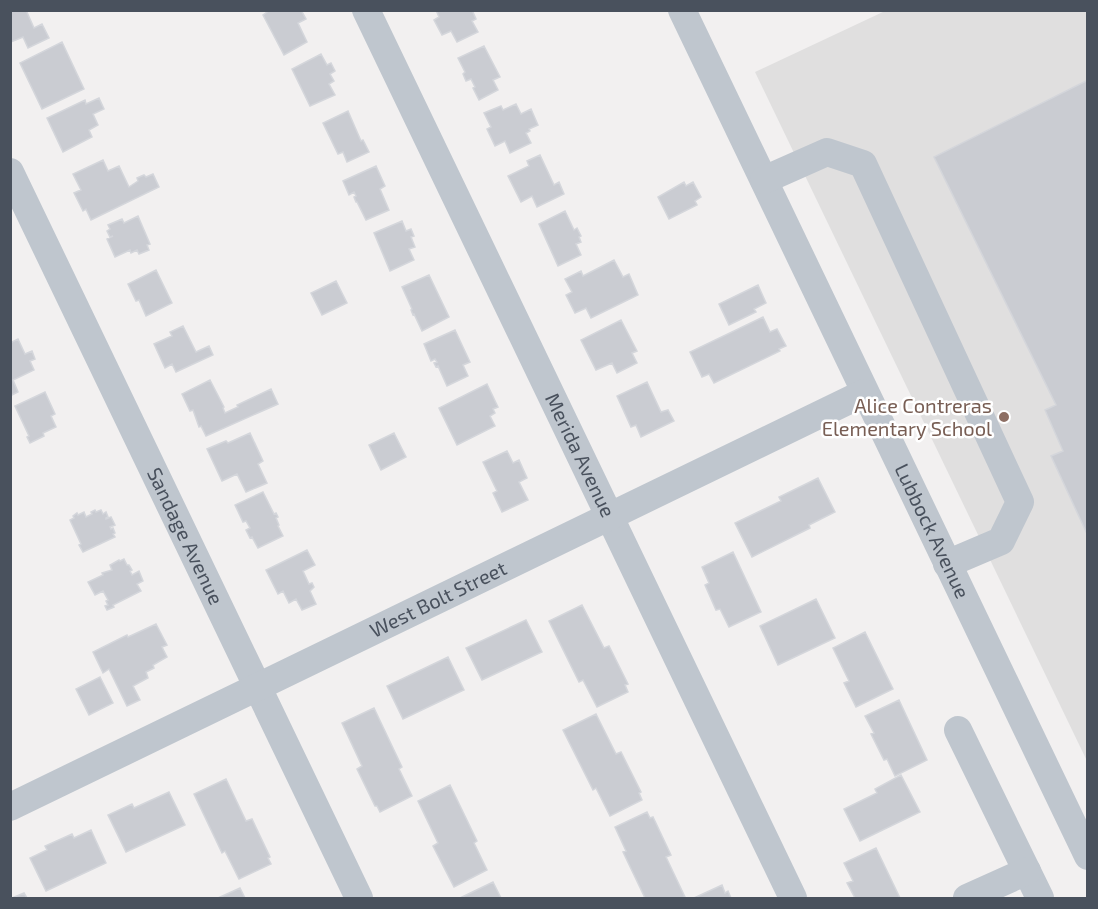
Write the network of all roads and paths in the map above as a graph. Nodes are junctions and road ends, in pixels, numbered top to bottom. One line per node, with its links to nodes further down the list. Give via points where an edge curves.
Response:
1 (366, 10): 6 (street, Merida Avenue)
2 (682, 10): 4 (street, Lubbock Avenue)
3 (10, 172): 8 (street, Sandage Avenue)
4 (764, 180): 5 (street, Lubbock Avenue); 7 (street, via 827,152 863,164 1020,502 1001,541)
5 (864, 393): 6 (street, West Bolt Street); 7 (street, Lubbock Avenue)
6 (609, 517): 8 (street, West Bolt Street); 14 (street, Merida Avenue)
7 (947, 564): 11 (street, Lubbock Avenue)
8 (258, 687): 10 (street, West Bolt Street); 13 (street, Sandage Avenue)
9 (958, 730): 12 (street)
10 (10, 807)
11 (1088, 856)
12 (1027, 871): 15 (street); 16 (street)
13 (359, 898)
14 (793, 898)
15 (967, 898)
16 (1040, 898)

